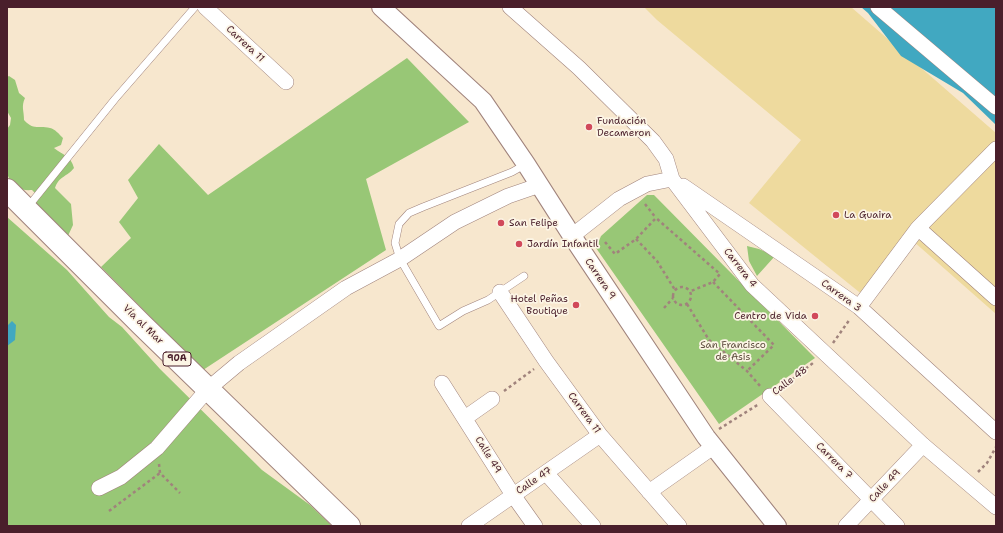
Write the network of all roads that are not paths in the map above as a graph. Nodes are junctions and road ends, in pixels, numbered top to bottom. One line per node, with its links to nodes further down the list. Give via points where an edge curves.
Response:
1 (195, 7): 13 (lane, via 115,99)
2 (205, 7): 6 (street, Carrera 11)
3 (381, 7): 9 (street, Carrera 9, via 483,101)
4 (510, 7): 10 (street, Carrera 4, via 579,68 653,141 666,159)
5 (878, 7): 7 (street)
6 (286, 82)
7 (996, 107)
8 (996, 149): 14 (street)
9 (526, 164): 11 (street, Carrera 9); 16 (lane, via 410,213 399,224 395,243)
10 (672, 179): 15 (street, via 647,184 619,199); 20 (street, Carrera 3); 29 (street, Carrera 4, via 752,285)
11 (540, 185): 15 (street, Carrera 9); 16 (street, via 508,196 455,222)
12 (7, 190): 13 (highway, Vía al Mar / 90A)
13 (26, 210): 22 (highway, Vía al Mar / 90A)
14 (918, 228): 19 (street); 20 (street)
15 (572, 236): 28 (street, Carrera 9)
16 (400, 259): 18 (lane, via 439,326); 22 (street, via 346,288 239,363)
17 (524, 276): 18 (lane)
18 (500, 292): 27 (street, Carrera 11)
19 (996, 298)
20 (858, 307): 26 (street, Carrera 3)
21 (442, 383): 25 (street, Calle 49)
22 (208, 389): 31 (street, via 157,448 121,477); 36 (highway, Vía al Mar / 90A)
23 (770, 396): 34 (street, Carrera 7)
24 (492, 399): 25 (street)
25 (465, 418): 33 (street, Calle 49)
26 (996, 432)
27 (600, 435): 30 (street, Calle 47); 32 (street, Carrera 11)
28 (709, 442): 32 (street); 41 (street, Carrera 9)
29 (923, 445): 34 (street, Calle 49); 35 (street, Carrera 4)
30 (546, 473): 33 (street, Calle 47); 39 (street)
31 (99, 488)
32 (649, 492): 40 (street, Carrera 11)
33 (513, 495): 37 (street, Calle 47); 38 (street, Calle 49)
34 (872, 500): 42 (street, Calle 49); 43 (street, Carrera 7)
35 (996, 507)
36 (348, 526)
37 (469, 526)
38 (535, 526)
39 (593, 526)
40 (679, 526)
41 (777, 526)
42 (846, 526)
43 (897, 526)

